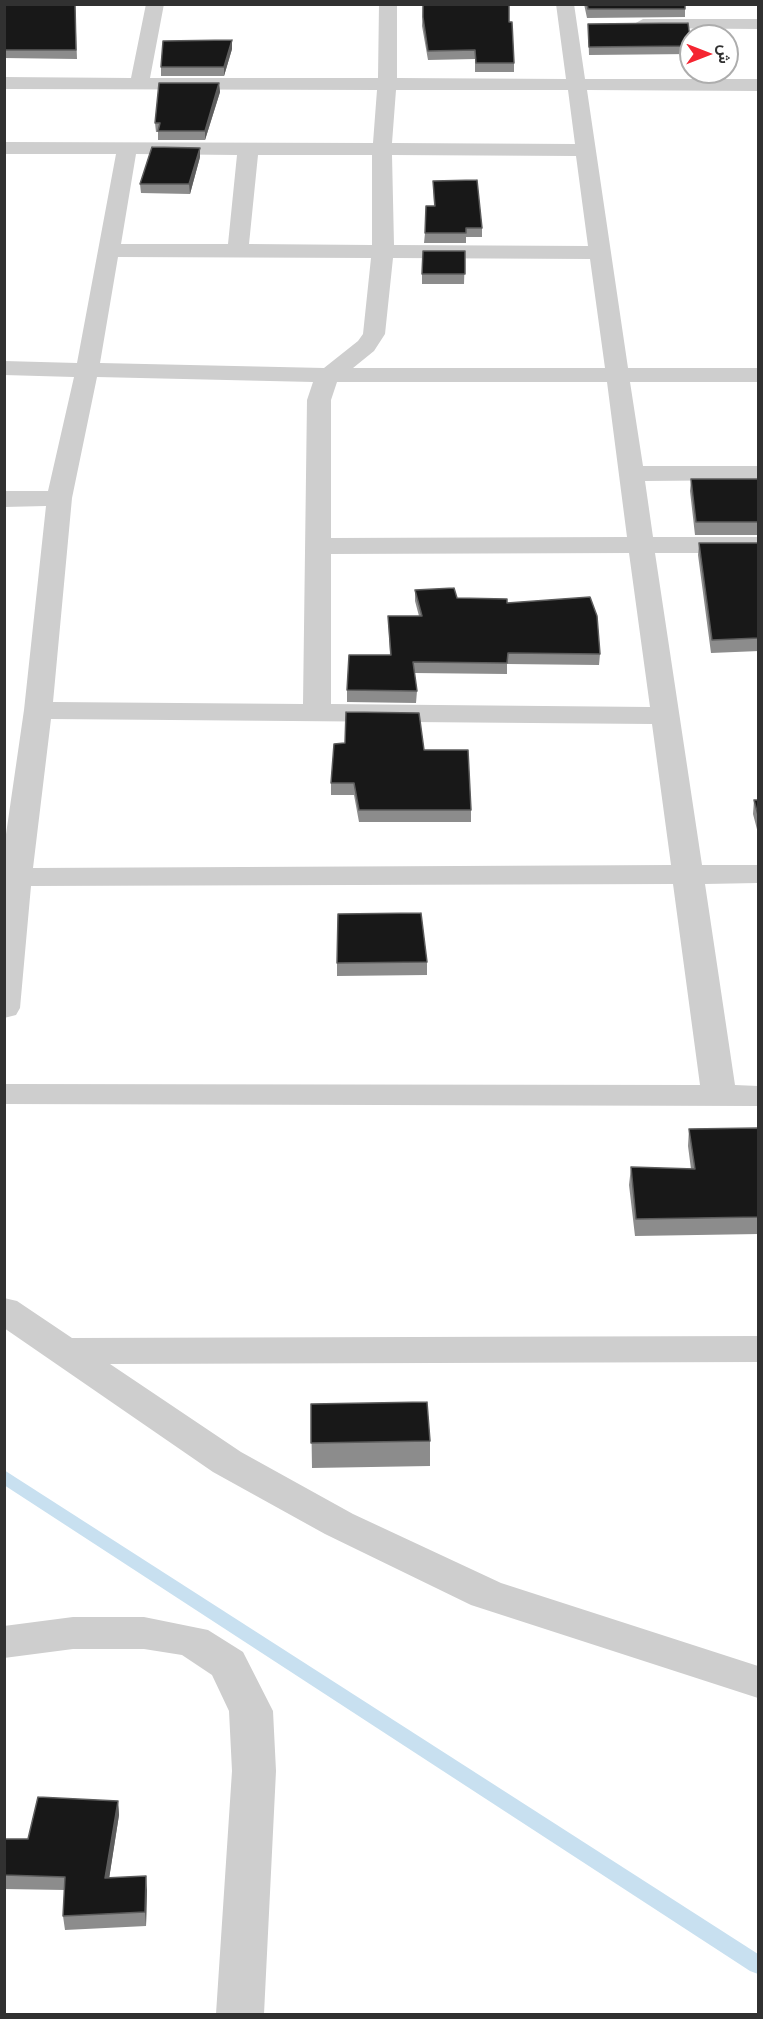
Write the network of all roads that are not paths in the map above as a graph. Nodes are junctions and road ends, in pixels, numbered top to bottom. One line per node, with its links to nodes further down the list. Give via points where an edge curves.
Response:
1 (154, 4): 9 (street)
2 (388, 4): 11 (street)
3 (734, 4): 7 (street)
4 (575, 18): 12 (street)
5 (626, 24): 6 (street)
6 (679, 24)
7 (739, 24): 8 (street)
8 (759, 24)
9 (139, 83): 10 (street); 11 (street)
10 (4, 84)
11 (387, 84): 12 (street); 17 (street)
12 (578, 85): 13 (street); 18 (street)
13 (759, 85)
14 (4, 148): 15 (street)
15 (127, 148): 16 (street); 19 (street)
16 (248, 150): 17 (street); 20 (street)
17 (382, 150): 18 (street); 21 (street)
18 (587, 150): 22 (street)
19 (109, 250): 20 (street); 24 (street)
20 (238, 250): 21 (street)
21 (383, 251): 22 (street); 25 (street, via 374,334 366,346)
22 (600, 253): 27 (street)
23 (4, 368): 24 (street)
24 (87, 370): 25 (street); 30 (street)
25 (330, 375): 27 (street); 34 (street, via 322,385 319,400)
26 (759, 375): 27 (street)
27 (616, 377): 29 (street)
28 (759, 473): 29 (street)
29 (630, 474): 32 (street)
30 (59, 498): 31 (street); 35 (street)
31 (4, 499)
32 (640, 545): 33 (street); 34 (street); 37 (street)
33 (759, 545)
34 (318, 546): 36 (street)
35 (39, 710): 36 (street); 40 (street)
36 (316, 711): 37 (street)
37 (665, 716): 38 (street)
38 (688, 874): 39 (street); 40 (street); 43 (street)
39 (759, 874)
40 (10, 877): 41 (street)
41 (4, 1008)
42 (4, 1094): 43 (street)
43 (719, 1096): 44 (street)
44 (759, 1096)
45 (4, 1310): 47 (street)
46 (759, 1349): 47 (street)
47 (65, 1351): 49 (street, via 227,1462 339,1524 476,1589)
48 (4, 1642): 50 (street, via 73,1634 144,1634 194,1641 228,1664 251,1711 254,1770)
49 (759, 1682)
50 (240, 2014)

